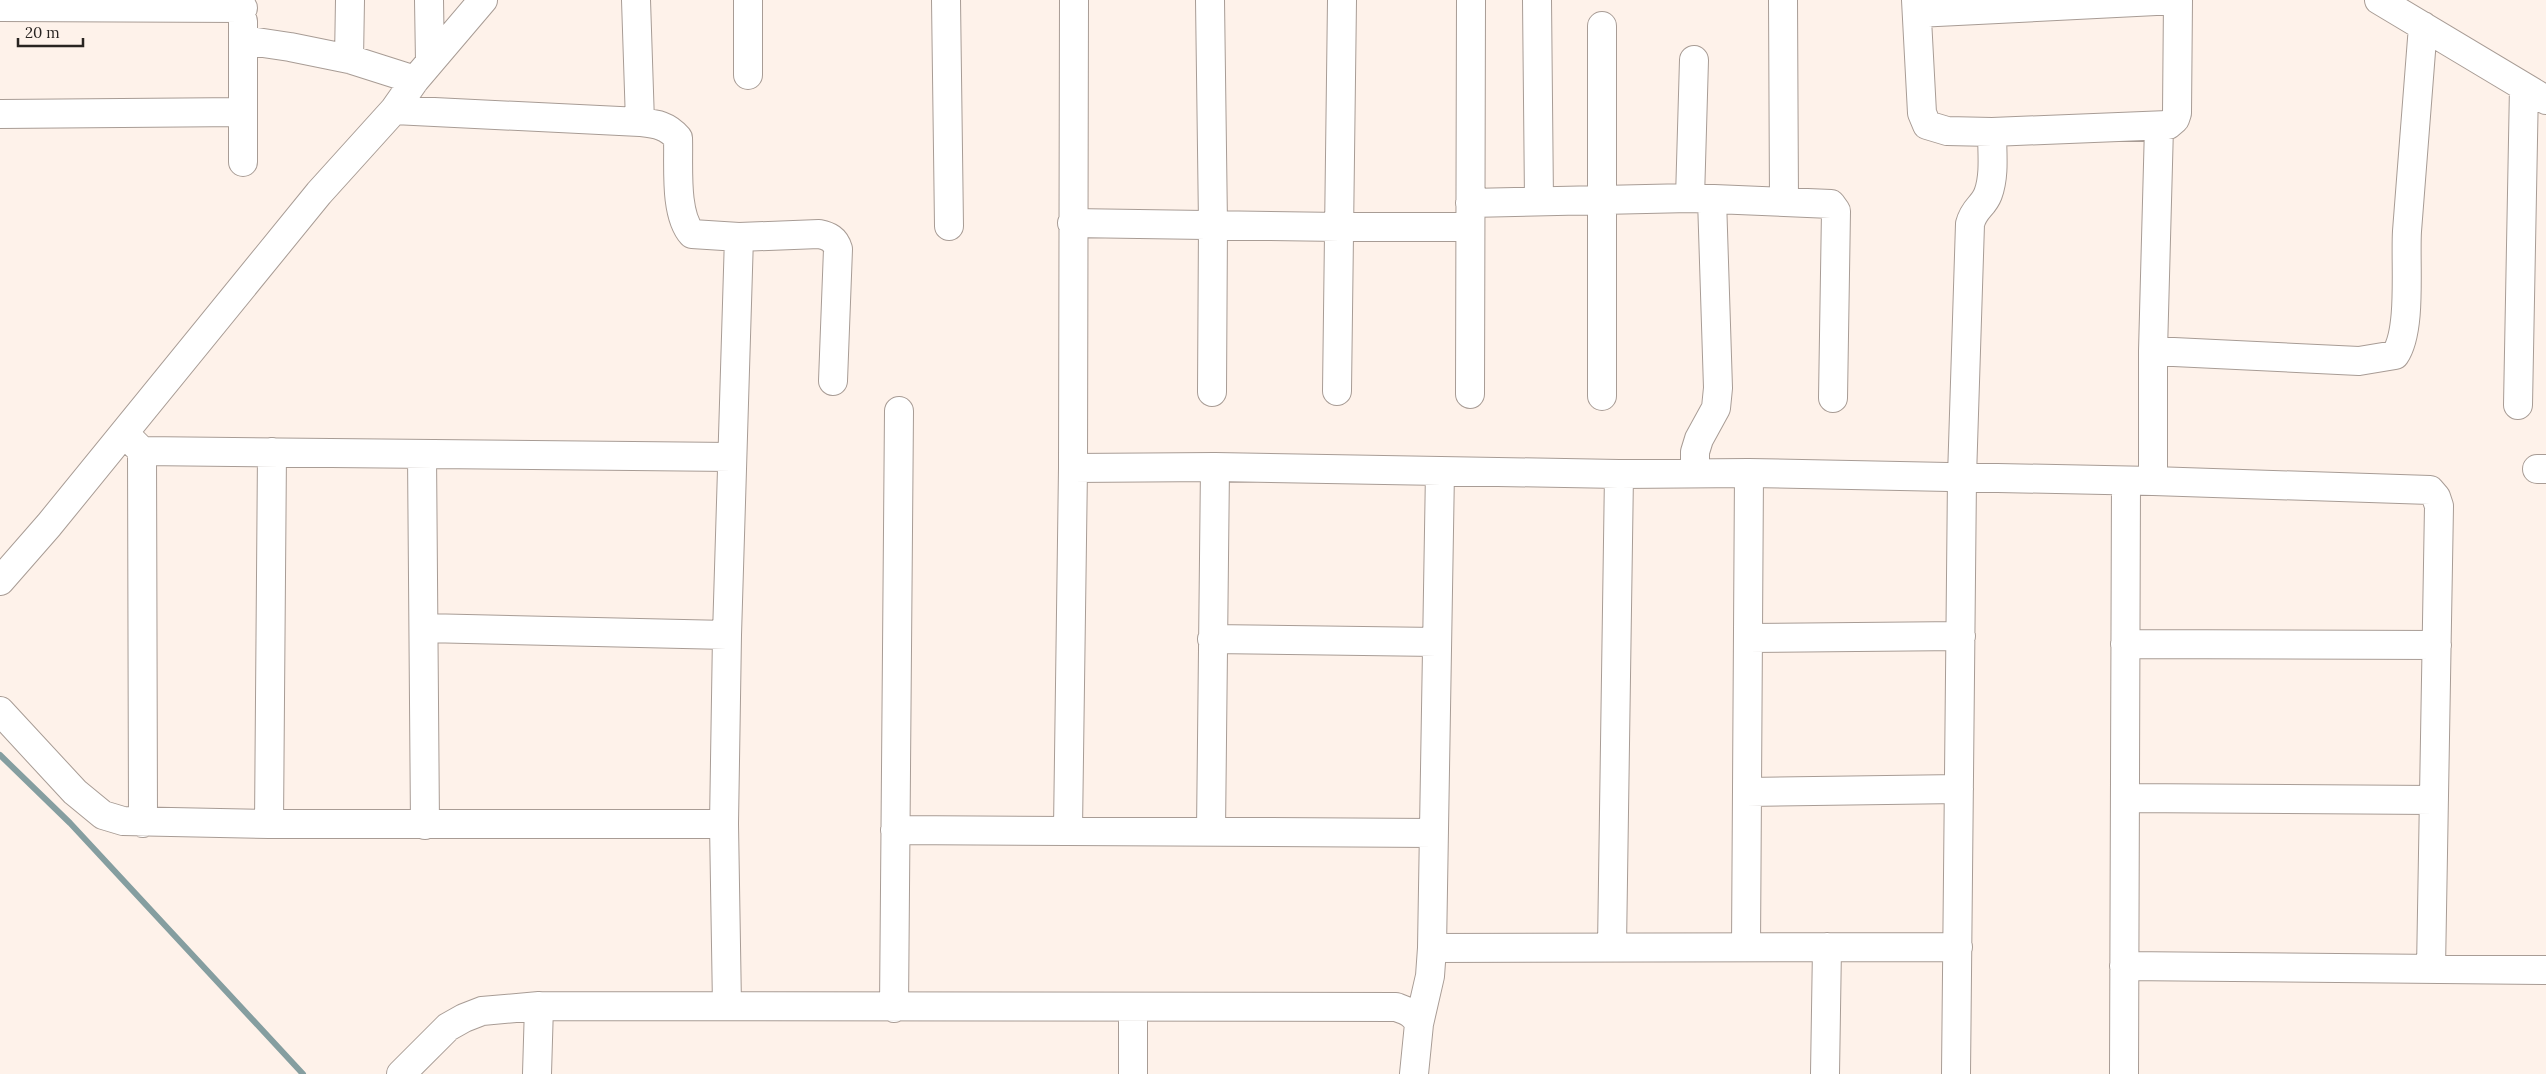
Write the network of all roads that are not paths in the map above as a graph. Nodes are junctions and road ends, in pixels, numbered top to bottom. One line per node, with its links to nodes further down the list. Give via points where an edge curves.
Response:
1 (350, 0): 21 (street)
2 (429, 0): 23 (street)
3 (483, 0): 23 (street)
4 (636, 0): 29 (street)
5 (748, 0): 24 (street)
6 (946, 0): 40 (street)
7 (1074, 0): 38 (street)
8 (1210, 0): 39 (street)
9 (1342, 0): 41 (street)
10 (1471, 0): 37 (street)
11 (1537, 0): 35 (street)
12 (1783, 0): 36 (street)
13 (2177, 0): 16 (street); 30 (street, via 2177,113 2168,125)
14 (2379, 0): 19 (street)
15 (243, 4): 17 (street); 20 (street)
16 (1916, 6): 31 (street, via 1922,113 1927,125 1947,131)
17 (0, 8)
18 (1602, 26): 34 (street)
19 (2423, 26): 25 (street); 43 (street, via 2407,234 2405,324 2401,346 2395,355 2359,362)
20 (243, 40): 21 (street); 27 (street)
21 (349, 59): 23 (street)
22 (1694, 60): 33 (street)
23 (422, 71): 26 (street)
24 (748, 75)
25 (2535, 94): 50 (street)
26 (394, 110): 29 (street); 52 (street, via 319,192)
27 (243, 112): 28 (street); 32 (street)
28 (0, 114)
29 (640, 122): 42 (street, via 663,125 678,138 681,214 686,228 692,234)
30 (2159, 126): 31 (street); 43 (street)
31 (1992, 132): 62 (street, via 1992,179 1987,195 1974,211 1970,224)
32 (243, 162)
33 (1701, 198): 34 (street); 36 (street); 59 (street, via 1718,388 1716,408 1698,439)
34 (1602, 200): 35 (street); 48 (street)
35 (1539, 201): 37 (street)
36 (1784, 202): 49 (street, via 1830,204 1836,211)
37 (1470, 215): 41 (street); 47 (street)
38 (1072, 223): 39 (street); 56 (street)
39 (1213, 224): 41 (street); 46 (street)
40 (949, 226)
41 (1340, 227): 45 (street)
42 (739, 237): 44 (street, via 819,234 829,236 836,243); 55 (street)
43 (2152, 352): 63 (street)
44 (832, 381)
45 (1337, 391)
46 (1212, 392)
47 (1470, 394)
48 (1602, 396)
49 (1833, 398)
50 (2518, 405)
51 (898, 411): 83 (street)
52 (133, 442): 53 (street); 64 (street, via 49,525); 78 (street)
53 (272, 452): 54 (street); 79 (street)
54 (422, 454): 55 (street); 65 (street)
55 (732, 458): 66 (street)
56 (1073, 468): 57 (street); 82 (street)
57 (1215, 468): 58 (street); 69 (street)
58 (1440, 471): 61 (street); 70 (street)
59 (1695, 472): 60 (street); 61 (street)
60 (1749, 472): 62 (street); 68 (street)
61 (1619, 474): 86 (street)
62 (1962, 477): 63 (street); 67 (street)
63 (2139, 481): 71 (street); 72 (street, via 2430,490 2439,506)
64 (0, 581)
65 (424, 628): 66 (street); 81 (street)
66 (727, 635): 80 (street)
67 (1961, 636): 68 (street); 74 (street)
68 (1748, 638): 75 (street)
69 (1212, 639): 70 (street); 84 (street)
70 (1437, 642): 85 (street)
71 (2125, 644): 72 (street); 76 (street)
72 (2437, 645): 77 (street)
73 (0, 711): 78 (street, via 75,792 103,815)
74 (1959, 789): 75 (street); 89 (street)
75 (1747, 792): 87 (street)
76 (2125, 798): 77 (street); 91 (street)
77 (2434, 800): 92 (street)
78 (143, 823): 79 (street)
79 (269, 824): 81 (street)
80 (724, 824): 81 (street); 95 (street)
81 (425, 825)
82 (1068, 829): 83 (street); 84 (street)
83 (895, 830): 96 (street)
84 (1211, 831): 85 (street)
85 (1434, 832): 90 (street)
86 (1612, 947): 87 (street); 90 (street)
87 (1746, 947): 88 (street)
88 (1827, 947): 89 (street); 103 (street)
89 (1958, 947): 104 (street)
90 (1432, 948): 98 (street, via 1430,976)
91 (2124, 966): 92 (street); 105 (street)
92 (2431, 969): 93 (street)
93 (2546, 970)
94 (539, 1006): 95 (street); 99 (street, via 482,1011 464,1018 448,1027); 100 (street)
95 (727, 1006): 96 (street)
96 (894, 1008): 97 (street)
97 (1133, 1008): 98 (street, via 1396,1007 1409,1011); 101 (street)
98 (1419, 1024): 102 (street)
99 (400, 1074)
100 (538, 1074)
101 (1133, 1074)
102 (1414, 1074)
103 (1825, 1074)
104 (1956, 1074)
105 (2124, 1074)

